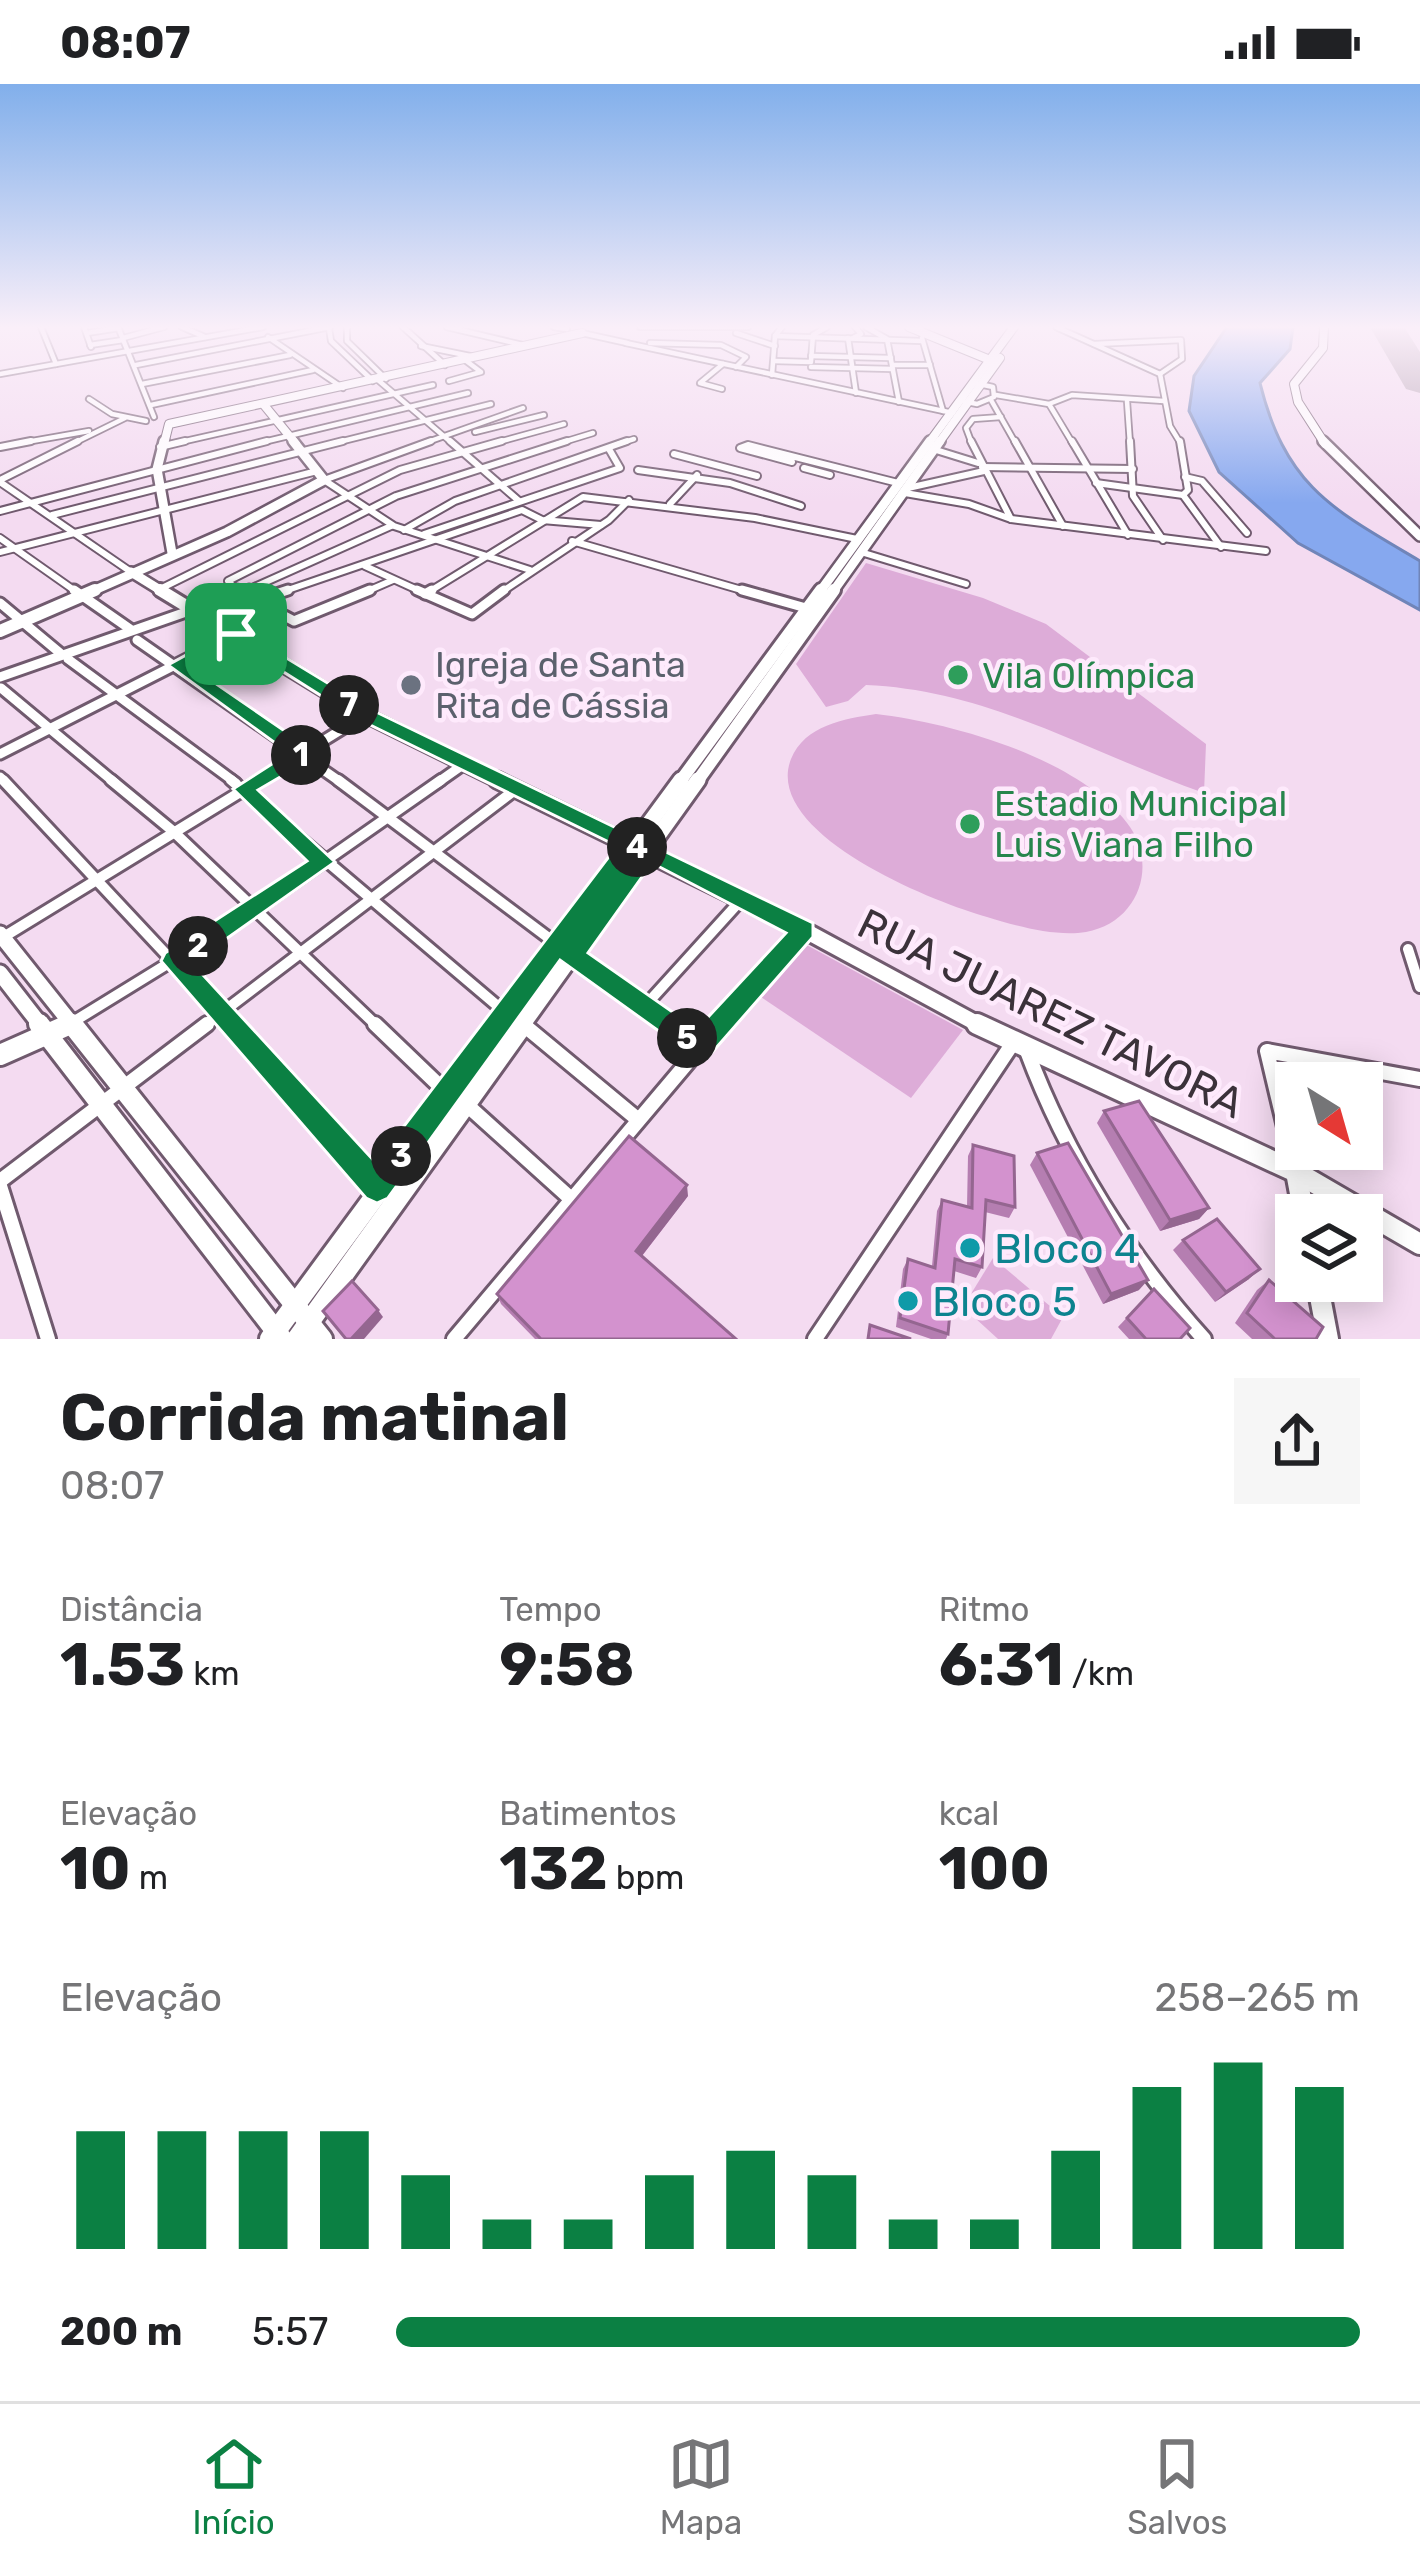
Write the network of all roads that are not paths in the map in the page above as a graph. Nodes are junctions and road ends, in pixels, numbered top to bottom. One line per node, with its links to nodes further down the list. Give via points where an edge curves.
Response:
1 (143, 386): 30 (street)
2 (241, 386): 30 (street)
3 (339, 386): 16 (street)
4 (354, 386): 16 (street)
5 (385, 386): 20 (street)
6 (430, 386): 20 (street)
7 (709, 386): 17 (street)
8 (820, 386): 19 (street)
9 (855, 386): 19 (street)
10 (896, 386): 25 (street)
11 (938, 386): 33 (street)
12 (979, 386): 26 (street)
13 (981, 386): 21 (street)
14 (1162, 386): 24 (street)
15 (1294, 386): 103 (street, via 1296,405 1332,451)
16 (343, 388): 27 (street)
17 (722, 389)
18 (468, 393): 32 (street)
19 (856, 393): 25 (street)
20 (393, 394): 32 (street); 38 (street)
21 (993, 398): 26 (street); 29 (street); 35 (street)
22 (89, 399): 36 (street)
23 (1127, 401): 24 (street); 29 (street, via 1072,395); 65 (street)
24 (1164, 401): 73 (street)
25 (899, 402): 33 (street)
26 (967, 402): 33 (street); 51 (street)
27 (265, 404): 38 (street); 40 (street)
28 (491, 404): 39 (street)
29 (1049, 404): 59 (street)
30 (151, 405): 37 (street)
31 (524, 408): 45 (street)
32 (412, 409): 39 (street); 44 (street)
33 (948, 412): 79 (street)
34 (544, 415): 45 (street)
35 (1001, 417): 60 (street, via 966,424); 61 (street)
36 (130, 418): 37 (street); 42 (street)
37 (151, 419): 40 (street)
38 (276, 421): 44 (street); 48 (street)
39 (425, 422): 45 (street); 47 (street)
40 (168, 423): 48 (street)
41 (564, 424): 52 (street)
42 (100, 430): 49 (street); 74 (street)
43 (593, 433): 62 (street)
44 (288, 439): 53 (street); 64 (street)
45 (446, 439): 52 (street); 57 (street)
46 (634, 439): 50 (street)
47 (340, 444): 53 (street); 57 (street)
48 (160, 446): 64 (street)
49 (0, 447)
50 (609, 449): 77 (street); 86 (street, via 621,466)
51 (936, 450): 60 (street); 79 (street)
52 (461, 452): 62 (street); 82 (street)
53 (301, 453): 70 (street); 78 (street)
54 (674, 454): 58 (street)
55 (815, 461): 56 (street, via 740,448); 63 (street); 67 (street)
56 (792, 462)
57 (359, 464): 70 (street)
58 (710, 464): 71 (street); 72 (street)
59 (1085, 466): 61 (street); 65 (street); 76 (street)
60 (981, 467): 61 (street); 79 (street); 92 (street)
61 (1033, 467): 97 (street)
62 (478, 468): 77 (street); 90 (street)
63 (804, 468): 68 (street); 69 (street)
64 (157, 469): 78 (street); 84 (street)
65 (1133, 469): 80 (street)
66 (638, 470): 71 (street)
67 (854, 472): 75 (street); 79 (street)
68 (791, 473)
69 (830, 475)
70 (320, 476): 82 (street); 88 (street); 94 (street)
71 (695, 476): 85 (street); 87 (street)
72 (757, 476)
73 (1185, 477): 81 (street); 100 (street, via 1202,481)
74 (0, 481): 84 (street, RUA JUAREZ TAVORA)
75 (842, 483)
76 (1096, 483): 80 (street); 102 (street)
77 (499, 485): 86 (street); 98 (street)
78 (160, 487): 88 (street); 91 (street)
79 (904, 488): 92 (street); 106 (street); 114 (street)
80 (1134, 489): 81 (street); 107 (street)
81 (1184, 495): 109 (street)
82 (340, 497): 90 (street); 101 (street)
83 (629, 500): 85 (street); 93 (street, via 589,496); 96 (street)
84 (26, 501): 89 (street); 91 (street, RUA JUAREZ TAVORA)
85 (670, 504): 106 (street)
86 (520, 505): 93 (street); 104 (street); 104 (street)
87 (801, 506)
88 (163, 510): 99 (street); 113 (street)
89 (0, 511)
90 (362, 513): 95 (street); 122 (street, via 228,581)
91 (52, 515): 99 (street, RUA JUAREZ TAVORA)
92 (1011, 519): 97 (street)
93 (542, 520): 96 (street); 115 (street)
94 (238, 526): 101 (street); 113 (street)
95 (391, 526): 98 (street); 122 (street)
96 (601, 526): 108 (street)
97 (1064, 526): 102 (street)
98 (404, 530): 104 (street)
99 (75, 532): 110 (street); 118 (street, RUA JUAREZ TAVORA)
100 (1247, 533)
101 (259, 535): 121 (street)
102 (1127, 535): 107 (street)
103 (1420, 536)
104 (432, 537): 115 (street); 116 (street)
105 (0, 538): 110 (street)
106 (857, 539): 127 (street)
107 (1163, 540): 109 (street)
108 (572, 542): 117 (street); 127 (street)
109 (1220, 547): 111 (street)
110 (13, 549): 112 (street); 124 (street)
111 (1266, 551)
112 (0, 552)
113 (172, 553): 118 (street)
114 (864, 553): 120 (street); 148 (street)
115 (488, 555): 117 (street); 123 (street)
116 (363, 565): 119 (street); 125 (street)
117 (530, 570): 123 (street, via 472,614)
118 (131, 572): 121 (street, RUA JUAREZ TAVORA); 124 (street)
119 (393, 580): 123 (street); 125 (street, via 294,621)
120 (966, 584)
121 (158, 590): 128 (street, RUA JUAREZ TAVORA)
122 (240, 593): 128 (street)
123 (425, 594)
124 (80, 595): 129 (street); 131 (street)
125 (254, 600): 128 (street)
126 (0, 603): 129 (street)
127 (806, 608): 148 (street)
128 (196, 614): 131 (street); 132 (street, RUA JUAREZ TAVORA)
129 (24, 620): 130 (street); 133 (street)
130 (0, 631)
131 (134, 634): 133 (street); 134 (street)
132 (236, 634): 134 (street); 138 (street, RUA JUAREZ TAVORA)
133 (64, 656): 135 (street); 137 (street)
134 (177, 665): 137 (street); 141 (street)
135 (0, 677)
136 (1, 688): 139 (street)
137 (121, 693): 139 (street); 144 (street)
138 (365, 715): 141 (street); 142 (street, RUA JUAREZ TAVORA)
139 (50, 729): 140 (street); 147 (street)
140 (0, 754)
141 (304, 754): 144 (street); 146 (street)
142 (464, 764): 145 (street, RUA JUAREZ TAVORA); 146 (street)
143 (0, 776): 151 (street)
144 (244, 789): 147 (street); 150 (street)
145 (515, 790): 148 (street, RUA JUAREZ TAVORA); 149 (street)
146 (386, 819): 149 (street); 150 (street)
147 (174, 832): 151 (street); 154 (street)
148 (640, 848): 152 (street, RUA JUAREZ TAVORA); 158 (street)
149 (433, 853): 153 (street); 158 (street)
150 (323, 862): 153 (street); 154 (street)
151 (100, 878): 156 (street); 160 (street)
152 (741, 899): 155 (street, RUA JUAREZ TAVORA); 163 (street)
153 (370, 901): 159 (street); 165 (street)
154 (255, 910): 159 (street); 160 (street)
155 (804, 930): 168 (street, RUA JUAREZ TAVORA); 169 (street)
156 (1, 937): 166 (street)
157 (1408, 949): 162 (street)
158 (565, 951): 163 (street); 165 (street)
159 (299, 956): 164 (street); 173 (street)
160 (174, 961): 164 (street); 166 (street)
161 (0, 973): 167 (street)
162 (1420, 987)
163 (644, 1007): 169 (street)
164 (223, 1014): 172 (street); 178 (street)
165 (514, 1018): 173 (street); 175 (street)
166 (70, 1024): 167 (street); 172 (street)
167 (46, 1036): 170 (street); 174 (street)
168 (1021, 1046): 176 (street, RUA JUAREZ TAVORA); 186 (street); 187 (street, via 1119,1226)
169 (699, 1047): 175 (street)
170 (0, 1055)
171 (1420, 1079): 176 (street, via 1268,1051)
172 (122, 1089): 174 (street); 183 (street)
173 (456, 1098): 178 (street); 180 (street); 183 (street)
174 (98, 1106): 177 (street); 183 (street)
175 (636, 1118): 180 (street)
176 (1296, 1172): 179 (street); 181 (street, RUA JUAREZ TAVORA)
177 (0, 1184): 184 (street)
178 (377, 1187): 183 (street)
179 (1300, 1194)
180 (570, 1198): 185 (street)
181 (1420, 1244)
182 (1320, 1302): 188 (street)
183 (293, 1331)
184 (48, 1339)
185 (454, 1339)
186 (814, 1339)
187 (1204, 1339)
188 (1328, 1339)

